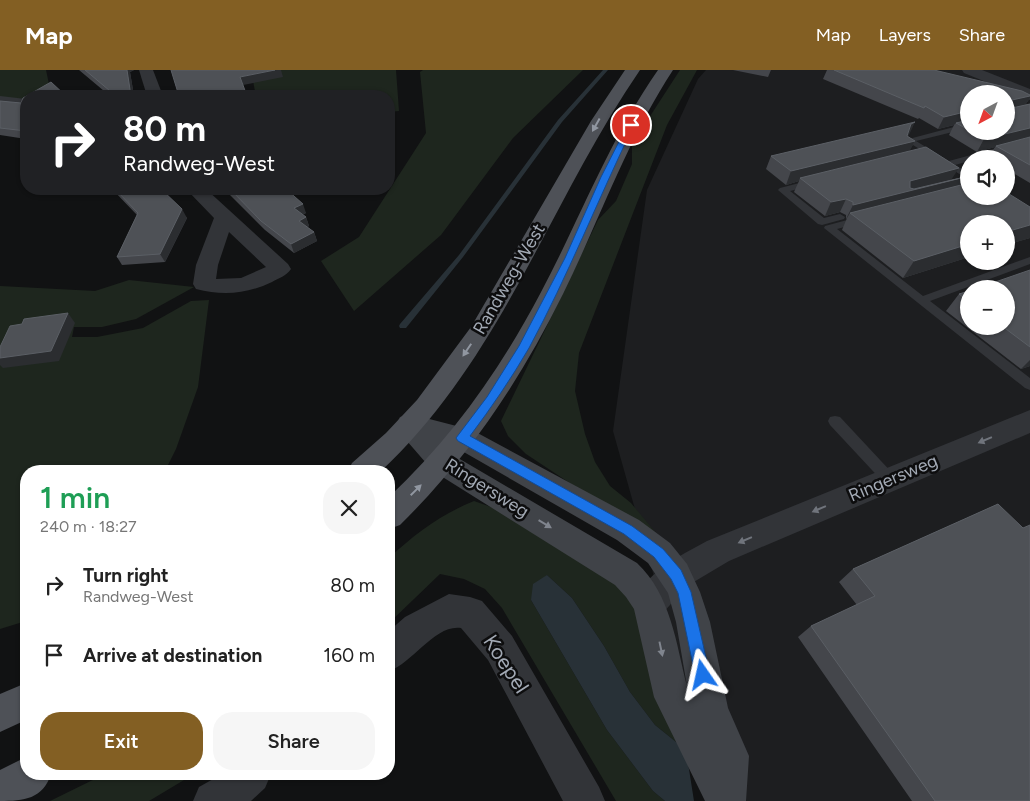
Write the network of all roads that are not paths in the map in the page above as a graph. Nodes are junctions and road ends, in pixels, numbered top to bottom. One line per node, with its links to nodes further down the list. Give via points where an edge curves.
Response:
1 (146, 70): 5 (street)
2 (632, 70): 23 (main road, Randweg-West, one-way to 23, via 596,126 503,296 447,380)
3 (666, 70): 24 (main road, via 631,125 524,348)
4 (969, 70): 6 (street)
5 (153, 90)
6 (1030, 95)
7 (0, 101): 8 (street)
8 (20, 103)
9 (960, 127): 11 (lane, via 908,140)
10 (1030, 142): 13 (lane)
11 (929, 153): 12 (lane); 13 (lane)
12 (911, 157)
13 (947, 164): 14 (lane)
14 (960, 172)
15 (829, 178): 19 (lane, via 783,190 822,222 872,212 829,228)
16 (201, 195): 17 (street)
17 (224, 217): 17 (street, via 207,265 204,284 224,288 246,286 280,269)
18 (1030, 260): 19 (lane)
19 (922, 300): 20 (lane)
20 (1030, 385)
21 (835, 421): 26 (lane)
22 (1030, 421): 26 (street, Ringersweg, one-way to 26)
23 (410, 425): 24 (main road, Ringersweg); 25 (main road, Randweg-West)
24 (452, 450): 27 (main road, one-way to 24); 28 (main road, Ringersweg, via 628,530 659,553); 29 (main road, Ringersweg, one-way to 29, via 626,574)
25 (368, 465)
26 (890, 480): 28 (street, Ringersweg, one-way to 28, via 718,551)
27 (395, 510)
28 (676, 575): 29 (street, Ringersweg); 38 (main road, Ringersweg, via 692,622 710,710 730,756)
29 (649, 604): 38 (main road, Ringersweg, one-way to 38, via 672,697)
30 (395, 649): 37 (street, Koepel, via 417,629 449,610 470,613 500,648)
31 (20, 705): 32 (main road)
32 (0, 713)
33 (21, 780): 35 (main road)
34 (244, 780): 36 (street)
35 (0, 792)
36 (213, 801)
37 (585, 801)
38 (726, 801)

